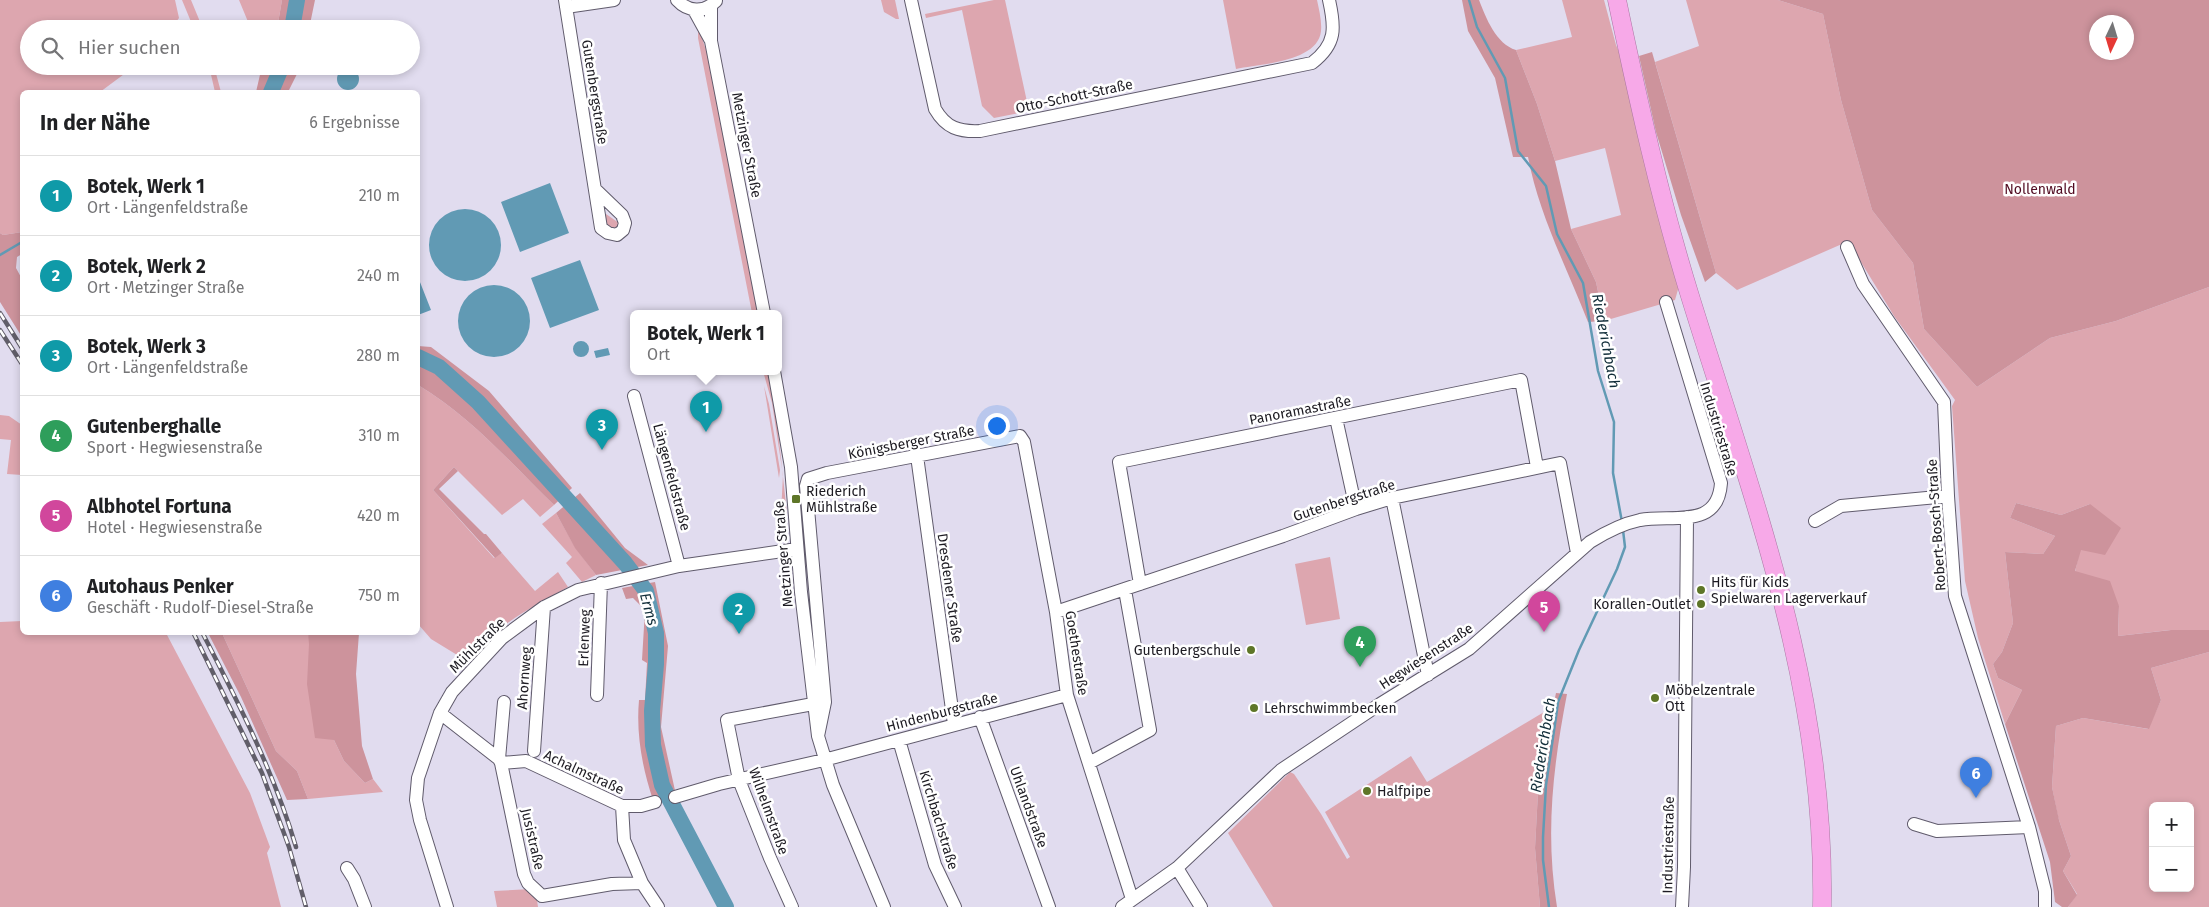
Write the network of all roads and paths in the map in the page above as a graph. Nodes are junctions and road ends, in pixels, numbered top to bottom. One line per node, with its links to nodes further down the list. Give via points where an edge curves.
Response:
1 (614, 0): 7 (street)
2 (677, 0): 8 (street, via 685,8)
3 (911, 0): 4 (street, Otto-Schott-Straße, via 935,109 949,126 968,131 1312,63 1330,44 1334,22)
4 (1329, 0)
5 (1617, 0): 68 (highway, via 1672,236 1760,513 1788,618 1810,733 1820,826)
6 (714, 3): 8 (street); 9 (street, Metzinger Straße)
7 (566, 4): 10 (street, Gutenbergstraße)
8 (694, 10): 9 (street, Metzinger Straße)
9 (711, 41): 13 (street, Metzinger Straße)
10 (595, 189): 10 (street, Gutenbergstraße, via 601,228 617,235 625,223 622,215)
11 (1847, 246): 21 (street, Robert-Bosch-Straße, via 1863,284 1944,402)
12 (1666, 302): 24 (street, Industriestraße, via 1721,483 1720,495 1710,510)
13 (763, 310)
14 (775, 375): 26 (street, Metzinger Straße, via 791,467)
15 (634, 396): 28 (street, Längenfeldstraße)
16 (1336, 418): 19 (street, Panoramastraße, via 1521,380); 23 (street); 30 (street, Panoramastraße, via 1119,462)
17 (1020, 436): 18 (street, Königsberger Straße); 33 (street, Goethestraße, via 1024,442)
18 (917, 456): 20 (street, Königsberger Straße, via 827,473); 41 (street, Dresdener Straße)
19 (1537, 467): 22 (street, Gutenbergstraße); 27 (street, Gutenbergstraße, via 1560,463)
20 (808, 480): 42 (street, Metzinger Straße, via 825,702)
21 (1948, 496): 25 (street, via 1842,506); 53 (street, Robert-Bosch-Straße, via 1956,596)
22 (1392, 498): 23 (street, Gutenbergstraße); 34 (street)
23 (1356, 509): 30 (street, Gutenbergstraße)
24 (1687, 517): 27 (street, Hegwiesenstraße, via 1650,519 1622,525); 67 (street, Industriestraße)
25 (1815, 521)
26 (797, 549): 28 (street, Mühlstraße); 38 (street, Metzinger Straße)
27 (1577, 553): 34 (street, Hegwiesenstraße, via 1476,644)
28 (679, 566): 29 (street, Mühlstraße)
29 (602, 583): 32 (street, Mühlstraße, via 578,590); 35 (street, Erlenweg)
30 (1140, 584): 31 (street, Gutenbergstraße)
31 (1125, 590): 33 (street, Gutenbergstraße); 47 (street, via 1150,730)
32 (544, 607): 39 (street, Mühlstraße, via 502,638 458,685); 44 (street, Ahornweg)
33 (1056, 612): 36 (street, Goethestraße)
34 (1428, 674): 55 (street, Hegwiesenstraße, via 1281,770)
35 (597, 695)
36 (1067, 695): 40 (street, Hindenburgstraße); 47 (street, Goethestraße)
37 (504, 702): 46 (street, Jusistraße)
38 (813, 704): 42 (street, Metzinger Straße); 48 (street, Wilhelmstraße, via 726,720)
39 (440, 712): 46 (street); 60 (street, Mühlstraße, via 418,778 416,800)
40 (980, 717): 41 (street, Hindenburgstraße); 65 (street, Uhlandstraße)
41 (954, 724): 43 (street, Hindenburgstraße)
42 (818, 736): 45 (street, Metzinger Straße)
43 (899, 740): 45 (street, Hindenburgstraße); 64 (street, Kirchbachstraße, via 935,865)
44 (534, 751)
45 (824, 760): 48 (street, Hindenburgstraße); 63 (street, Metzinger Straße)
46 (500, 761): 51 (street, Achalmstraße, via 526,761); 57 (street, Jusistraße, via 524,874)
47 (1089, 763): 58 (street, Goethestraße)
48 (739, 780): 49 (street, Hindenburgstraße); 62 (street, Wilhelmstraße)
49 (675, 797)
50 (655, 802): 51 (street, Achalmstraße)
51 (622, 806): 56 (street, via 624,840)
52 (1914, 824): 53 (street, via 1937,831 1958,832)
53 (2029, 827): 69 (street, Robert-Bosch-Straße, via 2046,891)
54 (347, 868): 59 (street)
55 (1177, 868): 58 (street, Hegwiesenstraße); 66 (street)
56 (642, 882): 57 (street, Jusistraße, via 612,884); 61 (street)
57 (542, 902)
58 (1127, 903)
59 (365, 907)
60 (447, 907)
61 (658, 907)
62 (792, 907)
63 (884, 907)
64 (955, 907)
65 (1049, 907)
66 (1201, 907)
67 (1682, 907)
68 (1822, 907)
69 (2045, 907)

